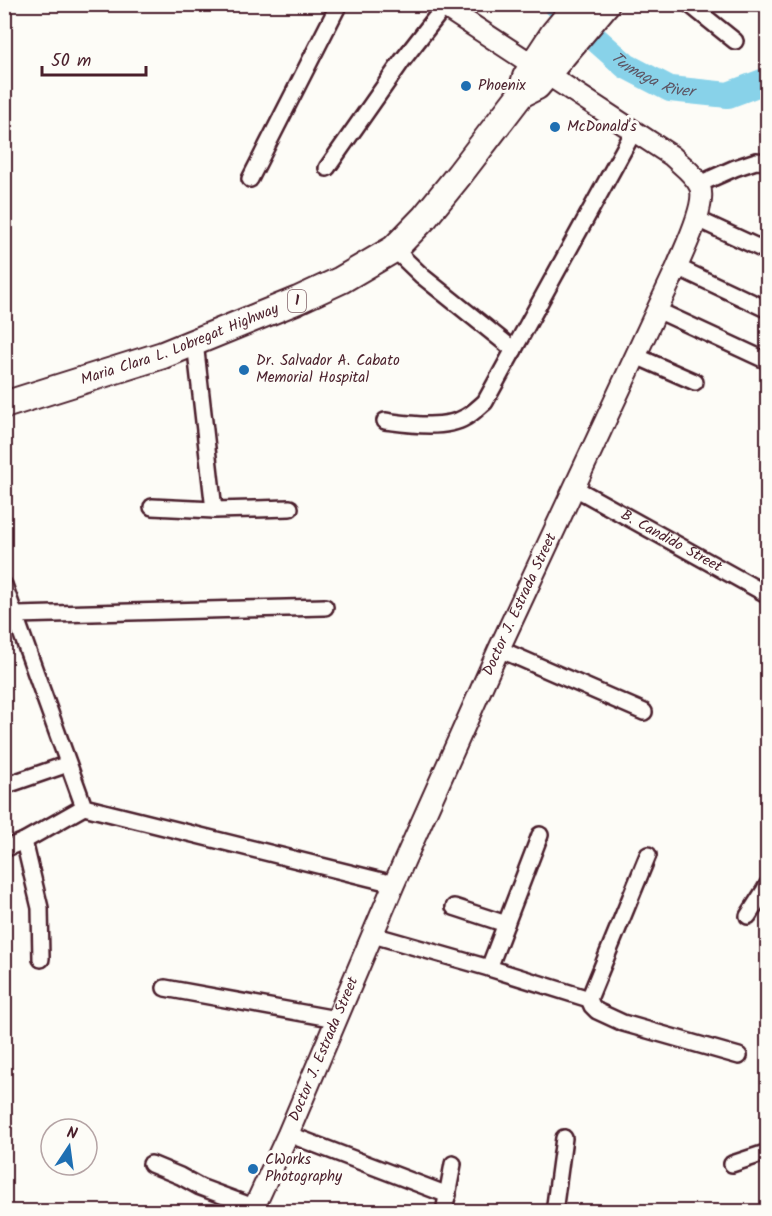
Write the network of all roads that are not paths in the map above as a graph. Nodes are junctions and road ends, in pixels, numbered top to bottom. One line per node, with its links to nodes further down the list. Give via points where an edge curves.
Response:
1 (339, 4): 12 (street)
2 (578, 4): 6 (highway, Maria Clara L. Lobregat Highway / 1)
3 (606, 4): 6 (highway, Maria Clara L. Lobregat Highway / 1)
4 (689, 4): 7 (street)
5 (442, 6): 8 (street); 11 (street)
6 (562, 40): 8 (highway, Maria Clara L. Lobregat Highway / 1)
7 (735, 41)
8 (540, 70): 9 (street); 15 (highway, Maria Clara L. Lobregat Highway / 1, via 526,77 521,94 459,175)
9 (634, 131): 13 (street, via 672,156); 21 (street)
10 (768, 162): 13 (street, via 756,160)
11 (327, 168)
12 (250, 179)
13 (699, 184): 14 (street, Doctor J. Estrada Street, via 702,193)
14 (697, 219): 16 (street); 17 (street, Doctor J. Estrada Street)
15 (394, 249): 20 (highway, Maria Clara L. Lobregat Highway / 1, via 341,280); 21 (street)
16 (768, 252)
17 (677, 267): 18 (street, Doctor J. Estrada Street); 19 (street)
18 (657, 310): 22 (street, Doctor J. Estrada Street); 23 (street)
19 (768, 310)
20 (195, 342): 25 (highway, Maria Clara L. Lobregat Highway / 1); 30 (street)
21 (514, 350): 26 (street, via 485,402 465,418 421,425)
22 (636, 356): 24 (street); 27 (street, Doctor J. Estrada Street)
23 (765, 360)
24 (695, 382)
25 (4, 405)
26 (385, 421)
27 (574, 488): 32 (street, B. Candido Street); 35 (street, Doctor J. Estrada Street)
28 (152, 507): 30 (street)
29 (290, 507): 30 (street)
30 (214, 510)
31 (6, 592): 34 (street)
32 (768, 595)
33 (325, 607): 34 (street)
34 (16, 615): 37 (street)
35 (499, 649): 36 (street); 44 (street, Doctor J. Estrada Street)
36 (644, 712)
37 (68, 764): 38 (street); 39 (street)
38 (4, 786)
39 (84, 807): 41 (street); 44 (street)
40 (540, 835): 48 (street)
41 (24, 841): 42 (street); 50 (street, via 40,908)
42 (4, 849)
43 (648, 855): 53 (street)
44 (394, 884): 49 (street, Doctor J. Estrada Street)
45 (768, 884): 47 (street)
46 (454, 907): 48 (street)
47 (748, 916)
48 (506, 924): 51 (street)
49 (373, 935): 51 (street); 54 (street, Doctor J. Estrada Street)
50 (41, 959)
51 (489, 968): 53 (street)
52 (165, 988): 54 (street)
53 (589, 999): 55 (street, via 597,1011 623,1023)
54 (336, 1019): 56 (street, Doctor J. Estrada Street)
55 (739, 1056)
56 (288, 1134): 62 (street); 63 (street, Doctor J. Estrada Street)
57 (564, 1138): 65 (street)
58 (768, 1152): 61 (street)
59 (151, 1164): 63 (street)
60 (453, 1164): 62 (street)
61 (732, 1164)
62 (447, 1195): 64 (street)
63 (257, 1210)
64 (444, 1212)
65 (554, 1212)

